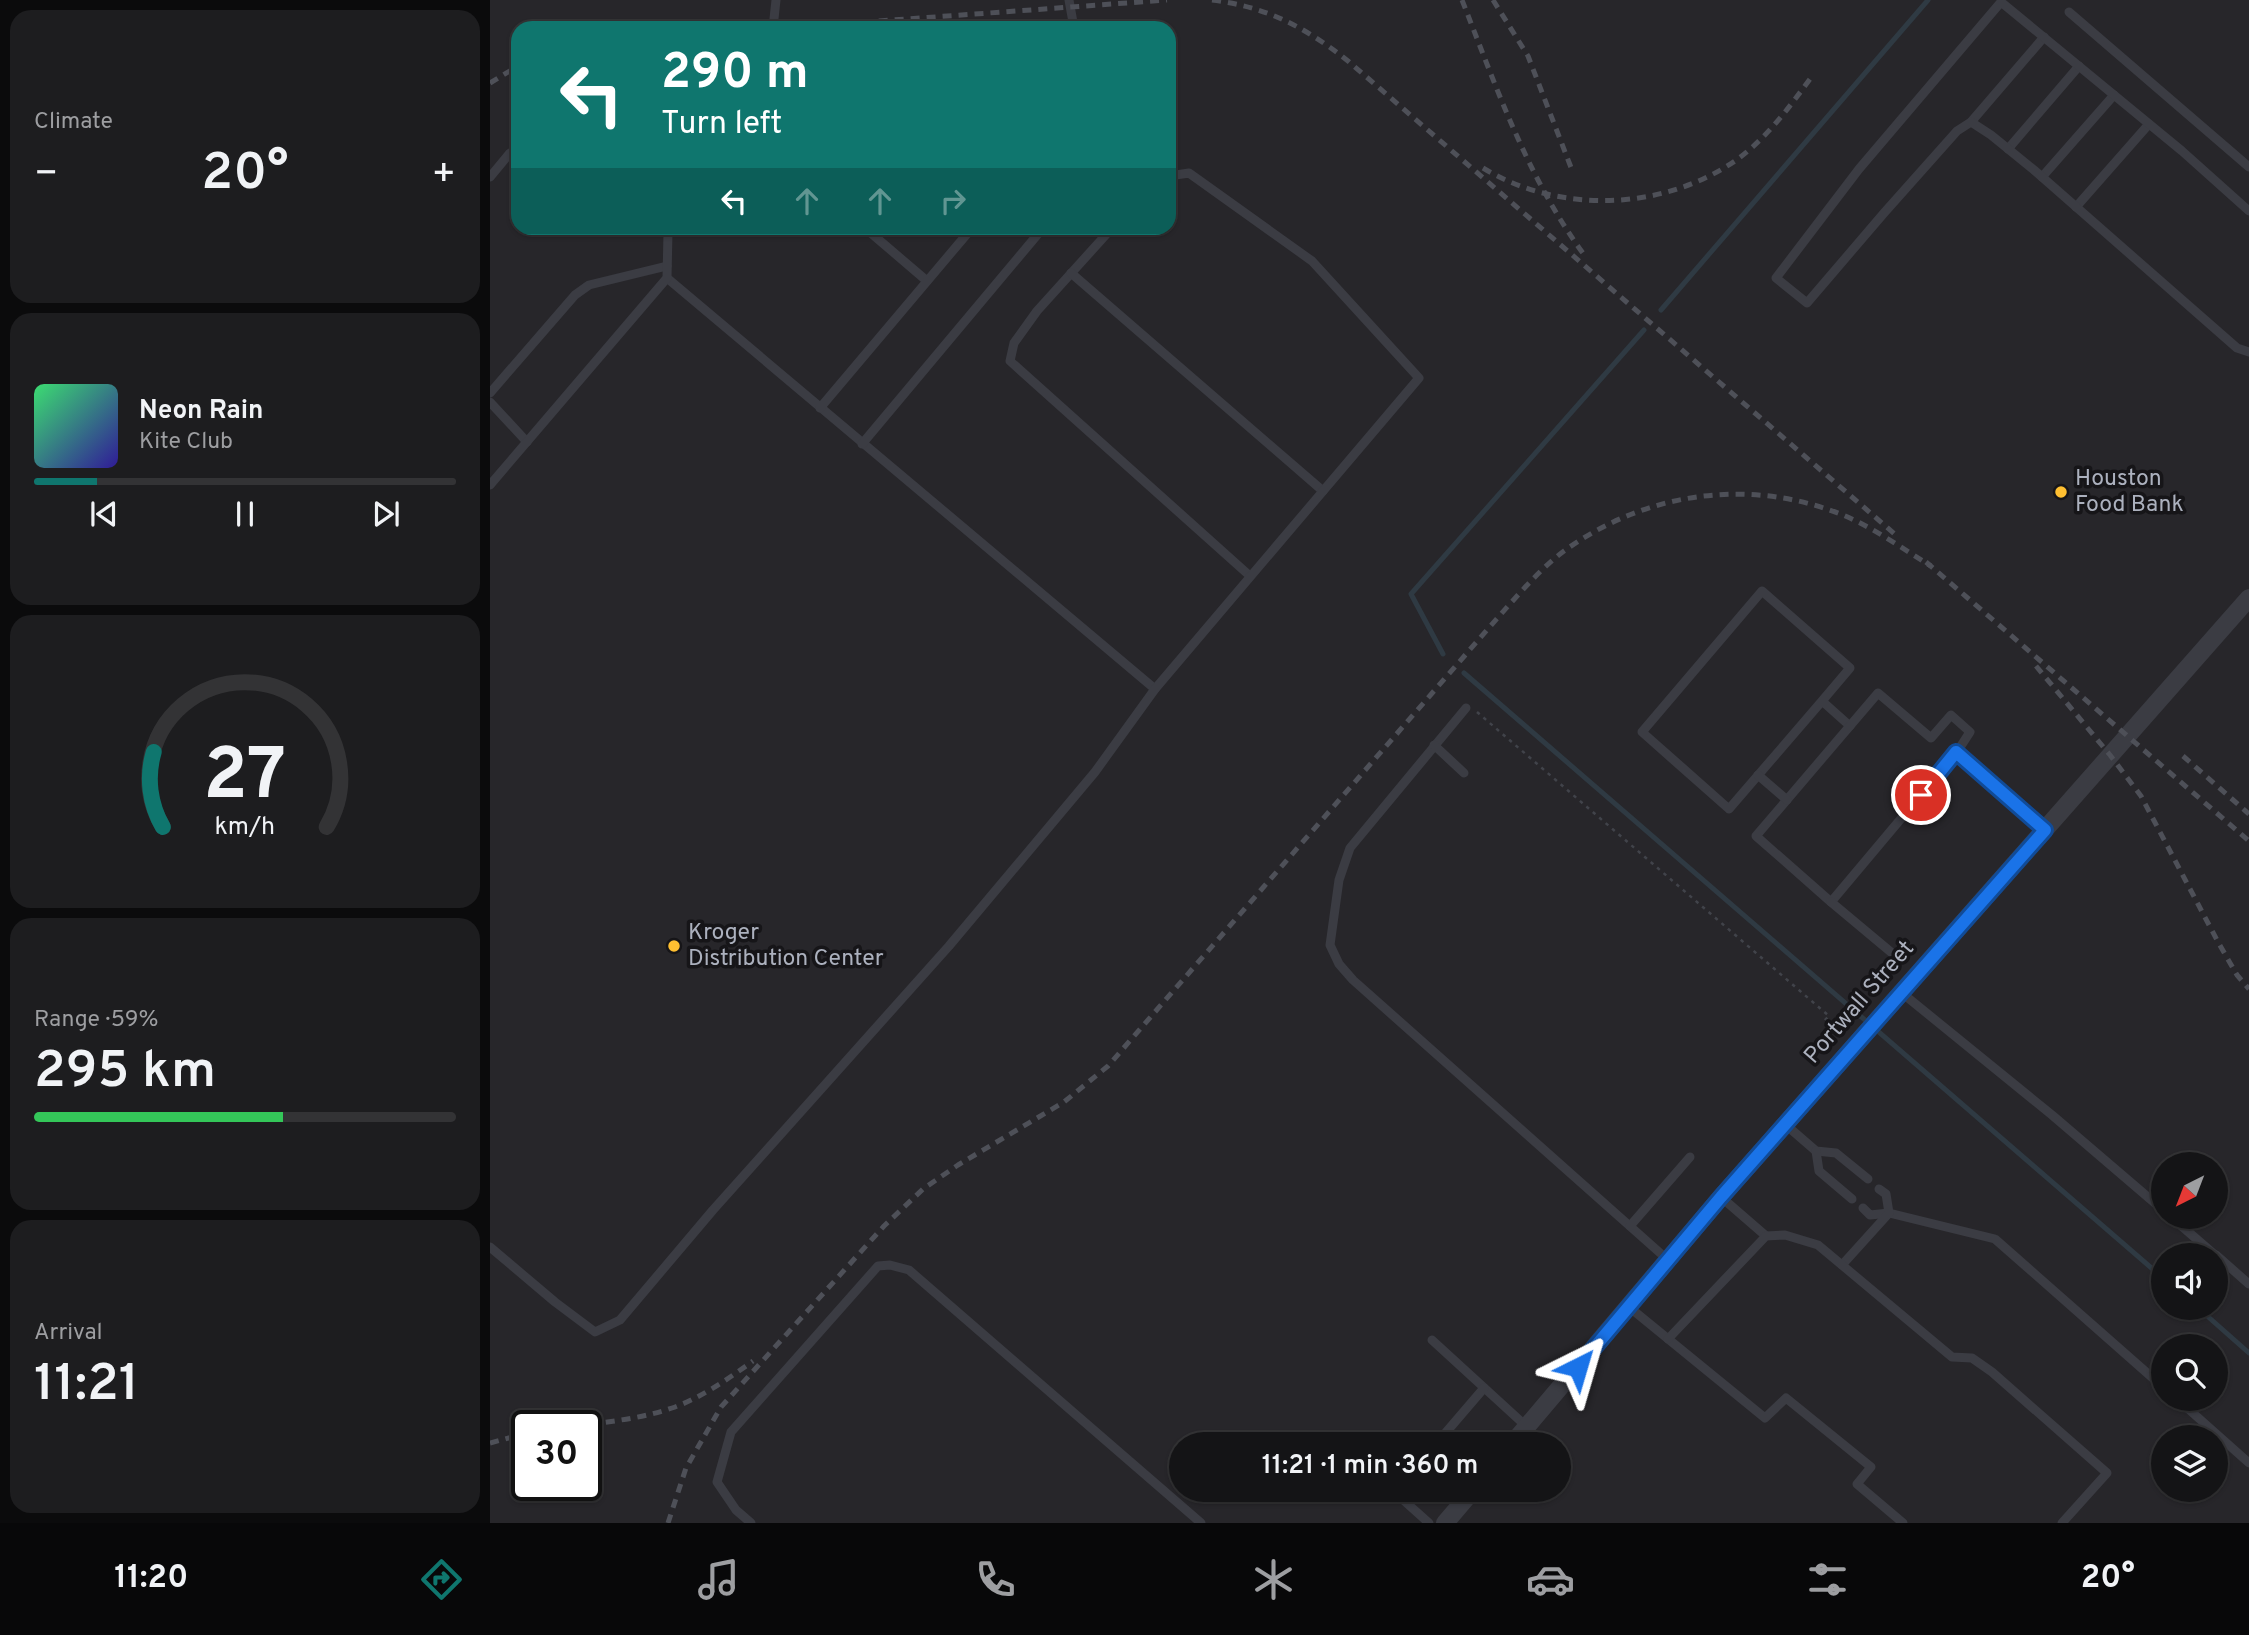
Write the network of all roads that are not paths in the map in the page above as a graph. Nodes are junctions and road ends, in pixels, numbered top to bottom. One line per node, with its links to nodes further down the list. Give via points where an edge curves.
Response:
1 (776, 0): 4 (lane)
2 (1069, 0): 5 (lane)
3 (2069, 12): 13 (lane)
4 (774, 21)
5 (1073, 21)
6 (2044, 37): 7 (lane); 9 (lane); 9 (lane, via 2001,2 1859,169 1776,278 1807,303 1956,131)
7 (2079, 66): 8 (lane); 11 (lane)
8 (2114, 95): 10 (lane); 16 (lane)
9 (1970, 122): 11 (lane)
10 (2149, 124): 17 (lane); 18 (lane)
11 (2008, 149): 16 (lane)
12 (511, 152): 15 (lane)
13 (2249, 167)
14 (1176, 175): 35 (lane, via 1189,173 1312,261 1419,378)
15 (490, 177)
16 (2042, 177): 17 (lane)
17 (2076, 208): 28 (lane, via 2237,348)
18 (2249, 211)
19 (668, 235): 24 (lane)
20 (873, 235): 27 (lane)
21 (966, 235): 27 (lane)
22 (1037, 235): 33 (lane)
23 (1106, 235): 25 (lane)
24 (667, 265): 26 (lane); 29 (lane, via 589,285 575,295)
25 (1071, 273): 35 (lane); 36 (lane, via 1014,344 1010,361)
26 (667, 278): 31 (lane); 32 (lane)
27 (927, 281): 31 (lane)
28 (2249, 352)
29 (490, 393)
30 (490, 402): 32 (lane)
31 (820, 408): 33 (lane)
32 (527, 442): 34 (lane)
33 (862, 444): 38 (lane)
34 (490, 485)
35 (1323, 491): 36 (lane)
36 (1250, 576): 38 (lane)
37 (2249, 598): 47 (street, Portwall Street)
38 (1155, 689): 65 (lane, via 1095,772 949,946 620,1320 594,1332)
39 (1822, 701): 41 (lane); 45 (lane); 45 (lane, via 1850,668 1762,591 1642,732 1729,809)
40 (1466, 708): 42 (lane)
41 (1850, 726): 43 (lane, via 1878,693 1931,738 1951,715 1970,732); 46 (lane)
42 (1434, 745): 44 (lane); 61 (lane, via 1350,848 1339,880 1330,945 1353,980)
43 (1956, 752): 47 (lane); 48 (lane)
44 (1464, 773)
45 (1758, 775): 46 (lane)
46 (1787, 800): 48 (lane, via 1756,836)
47 (2045, 830): 50 (street, Portwall Street)
48 (1831, 902): 49 (lane)
49 (1892, 953)
50 (1902, 993): 51 (street, Portwall Street); 58 (lane)
51 (1786, 1125): 52 (lane); 56 (street, Portwall Street)
52 (1816, 1151): 54 (lane, via 1836,1153); 57 (lane, via 1819,1171)
53 (1690, 1157): 61 (lane)
54 (1868, 1179)
55 (1879, 1189): 60 (lane, via 1886,1194)
56 (1721, 1197): 63 (lane); 66 (street, Portwall Street)
57 (1852, 1199)
58 (2151, 1200)
59 (1863, 1208): 60 (lane, via 1870,1215)
60 (1889, 1213): 67 (lane); 73 (lane, via 1995,1239)
61 (1630, 1226): 66 (lane)
62 (2185, 1229): 64 (lane)
63 (1766, 1236): 67 (lane, via 1784,1235 1818,1245); 71 (lane)
64 (2201, 1243)
65 (490, 1247)
66 (1668, 1260): 70 (street, Portwall Street)
67 (1842, 1265): 87 (lane, via 1952,1357 1972,1358 1993,1372 2107,1473)
68 (2228, 1266): 69 (lane)
69 (2249, 1284)
70 (1629, 1307): 71 (lane); 76 (street, Portwall Street)
71 (1668, 1339): 86 (lane, via 1765,1419 1786,1398 1871,1467 1857,1484)
72 (1432, 1340): 74 (lane)
73 (2151, 1376)
74 (1484, 1388): 76 (lane); 77 (lane)
75 (2191, 1411): 79 (lane)
76 (1527, 1426): 78 (street, Portwall Street)
77 (1446, 1432)
78 (1522, 1432)
79 (2249, 1463)
80 (1406, 1502): 84 (lane)
81 (1463, 1502): 85 (street)
82 (751, 1523): 83 (lane, via 717,1482 731,1432 878,1266 890,1265 909,1270)
83 (1201, 1523)
84 (1429, 1523)
85 (1445, 1523)
86 (1903, 1523)
87 (2062, 1523)

